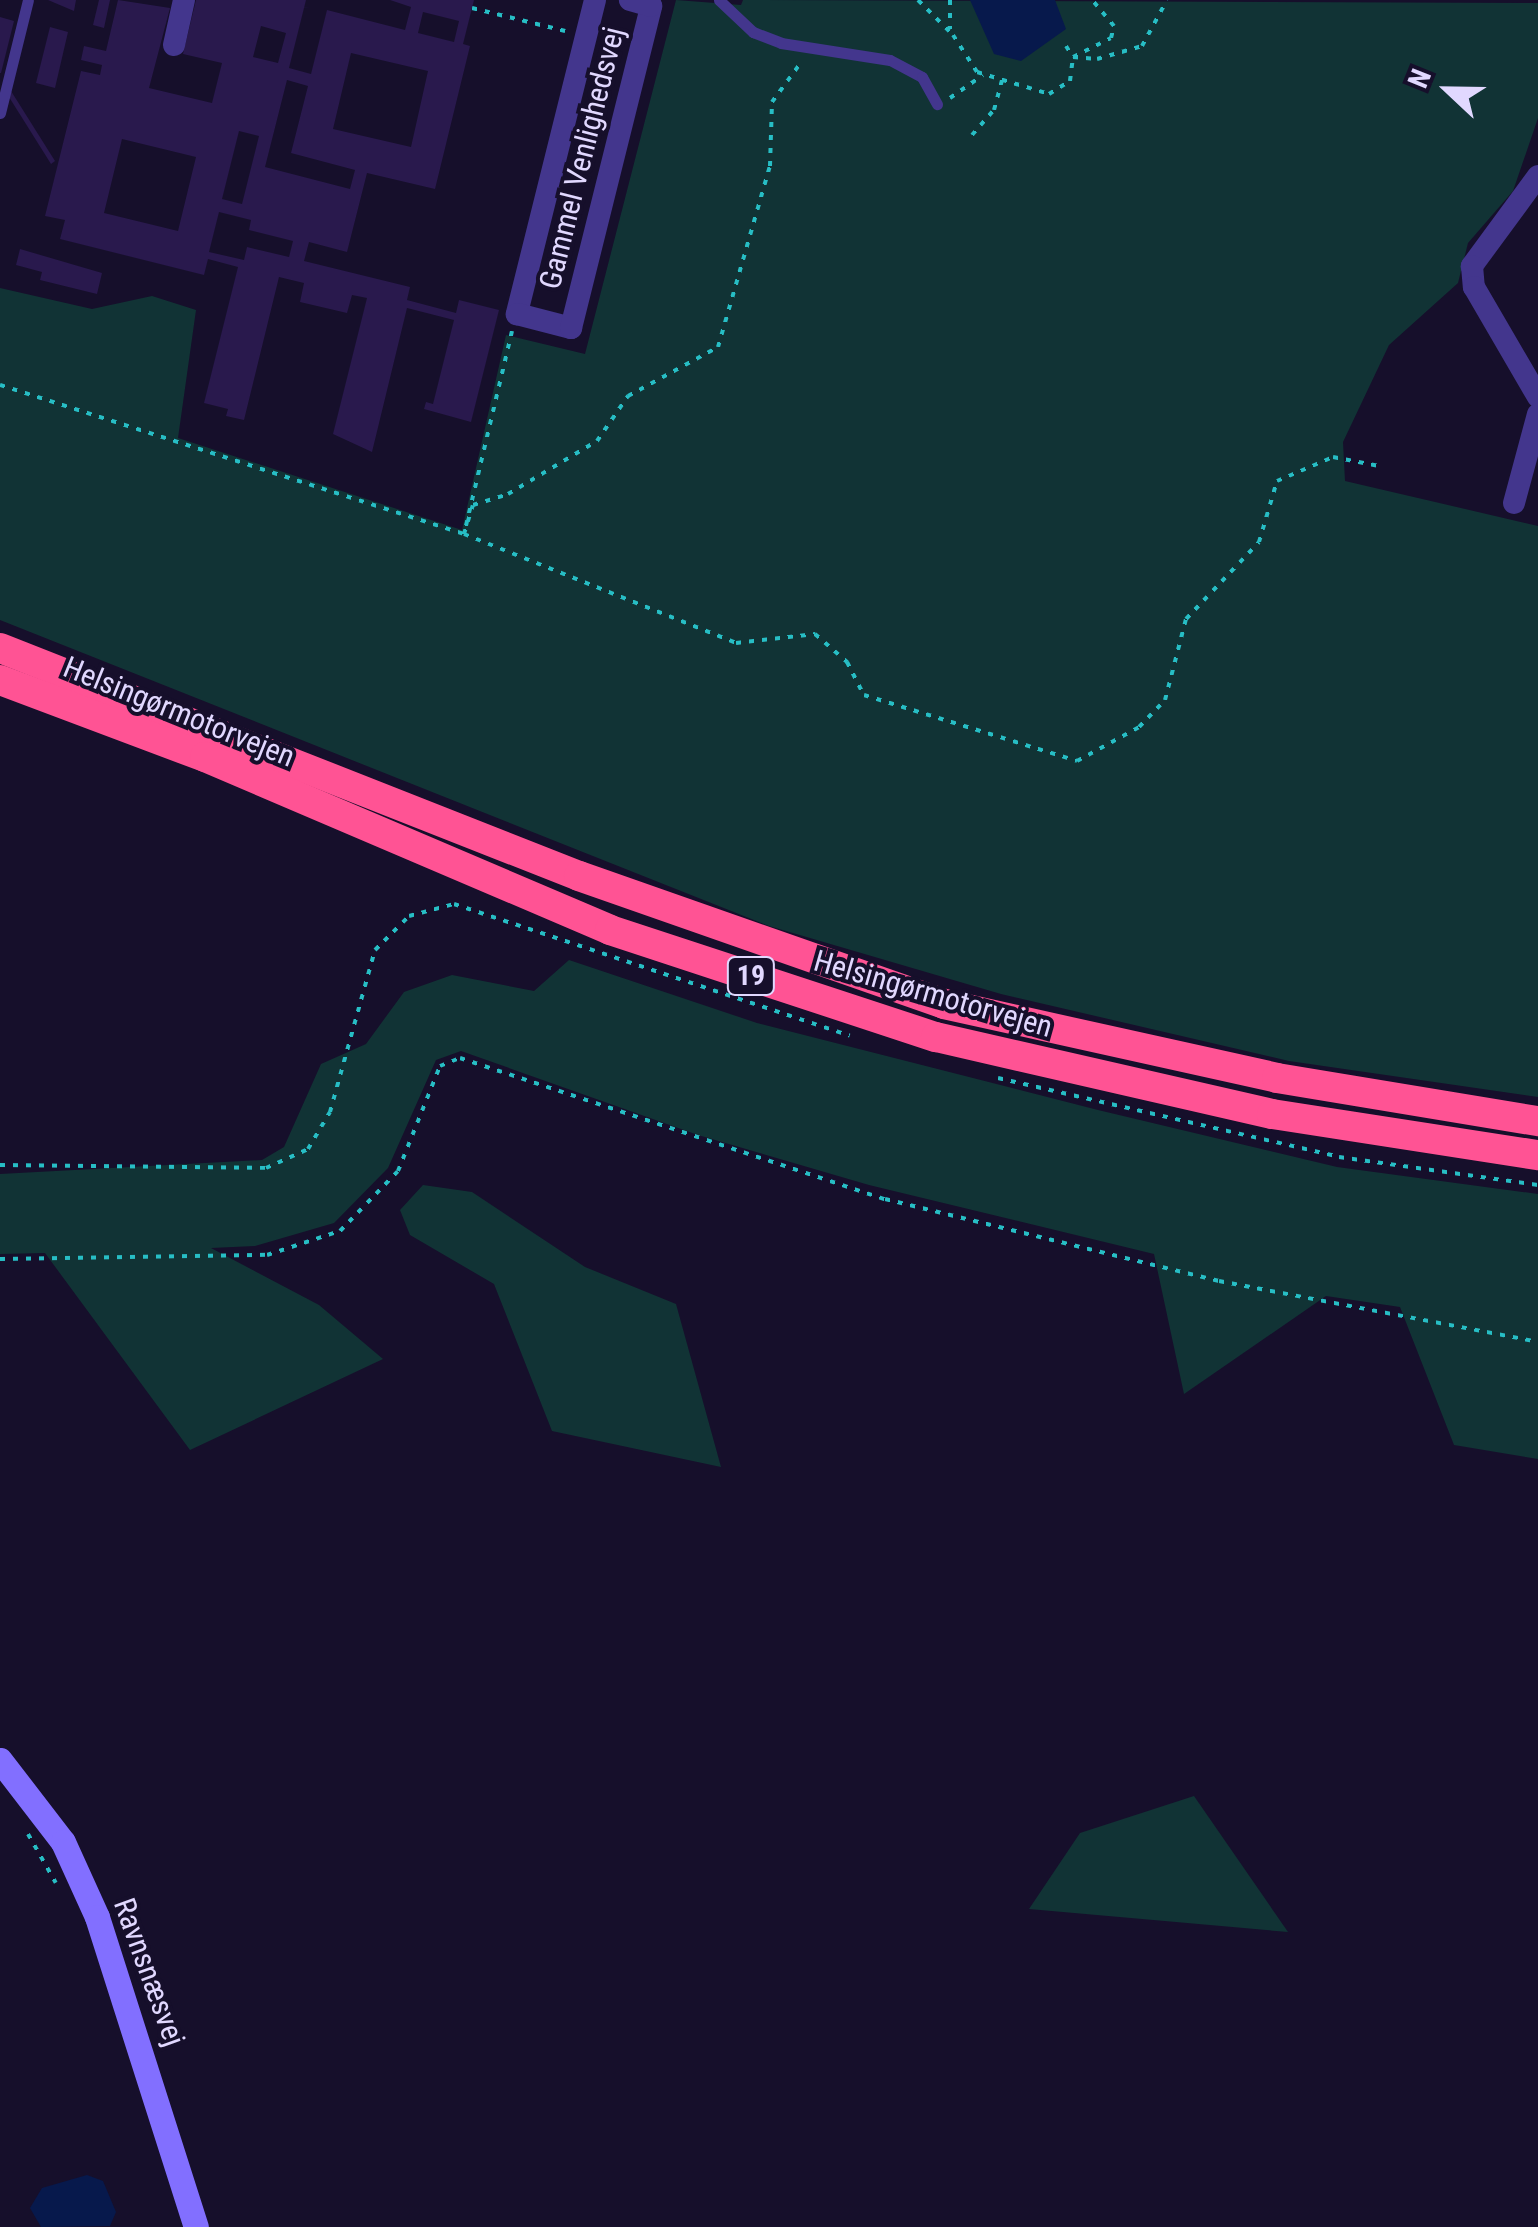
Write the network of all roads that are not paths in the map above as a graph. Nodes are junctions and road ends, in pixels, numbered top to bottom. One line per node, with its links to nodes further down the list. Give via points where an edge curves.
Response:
1 (28, 0): 8 (lane)
2 (184, 0): 6 (street)
3 (595, 0): 5 (street, Gammel Venlighedsvej, via 517,314 571,328)
4 (719, 0): 7 (lane, via 753,32 811,49 890,60 922,77)
5 (645, 2)
6 (174, 45)
7 (937, 104)
8 (0, 113)
9 (1537, 181): 10 (street, via 1472,266 1474,287)
10 (1538, 398)
11 (1538, 414): 12 (street)
12 (1514, 502)
13 (0, 648): 15 (highway, Helsingørmotorvejen / 19, via 578,876 944,1004 1276,1078)
14 (0, 680): 16 (highway, Helsingørmotorvejen / 19, via 205,758 610,930 936,1037 1272,1114)
15 (1538, 1121)
16 (1538, 1154)
17 (0, 1760): 18 (main road, Ravnsnæsvej, via 21,1779 63,1842 96,1916)
18 (196, 2227)

